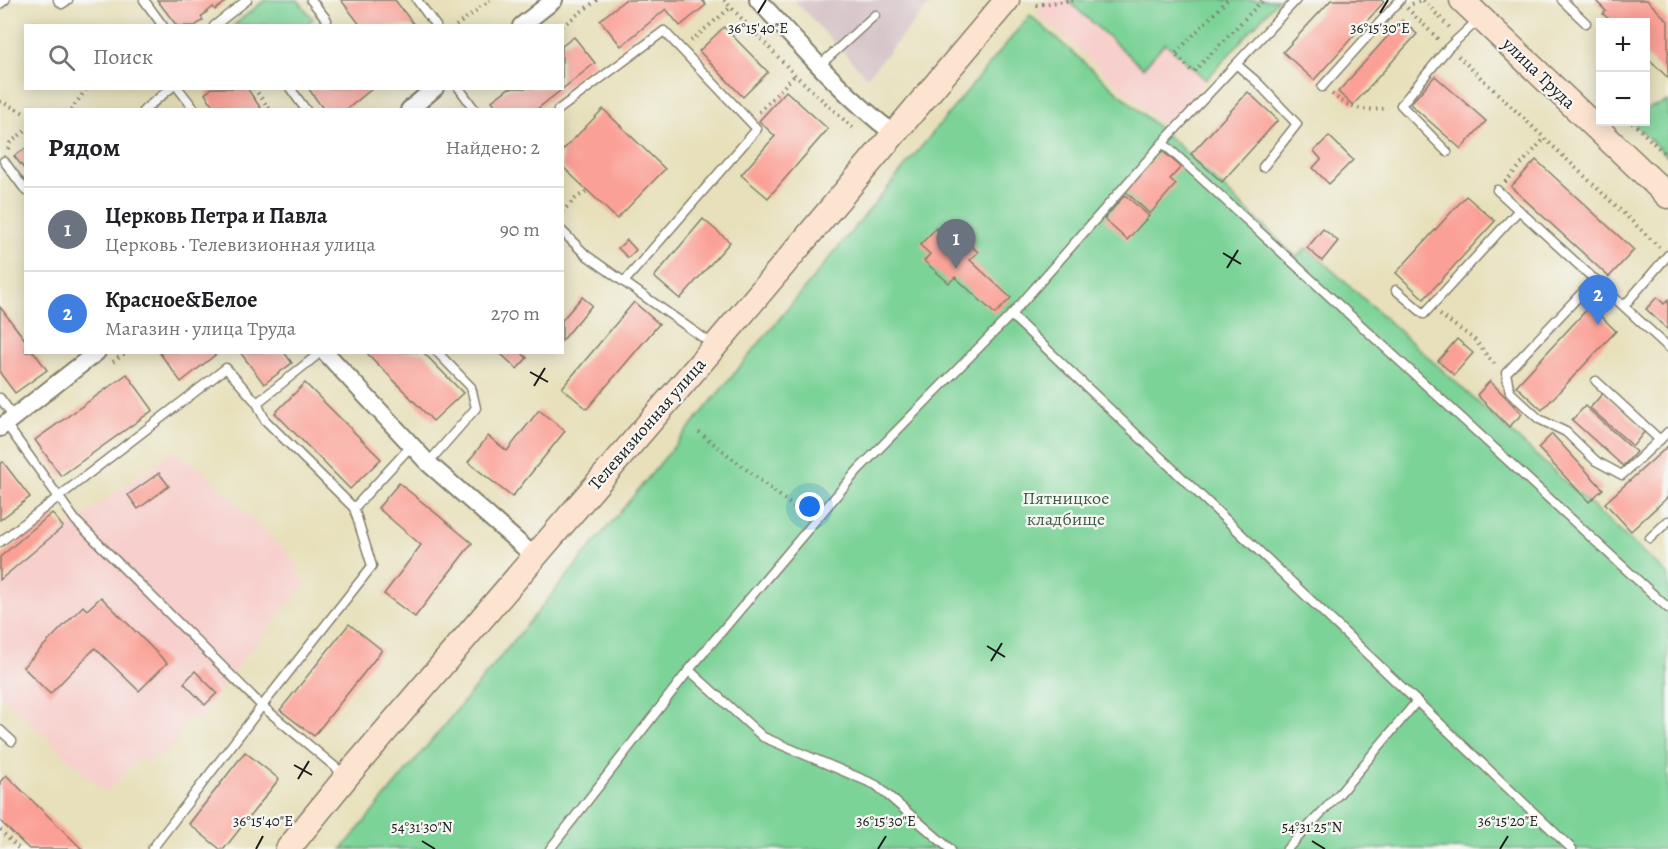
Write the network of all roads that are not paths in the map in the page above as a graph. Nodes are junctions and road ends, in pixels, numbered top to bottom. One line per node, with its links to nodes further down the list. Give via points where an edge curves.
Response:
1 (5, 0): 15 (lane)
2 (58, 0): 3 (lane, via 62,4)
3 (68, 0)
4 (144, 0): 19 (lane)
5 (247, 0): 20 (lane)
6 (311, 0): 21 (lane)
7 (417, 0): 22 (lane)
8 (554, 0): 23 (street)
9 (758, 0): 25 (street)
10 (1007, 0): 38 (main road, Телевизионная улица)
11 (1296, 0): 24 (lane)
12 (1462, 0): 17 (main road, улица Труда)
13 (1562, 0): 18 (lane)
14 (1403, 3): 26 (lane)
15 (0, 4)
16 (875, 15): 25 (lane)
17 (1481, 17): 40 (lane, via 1448,48 1401,105); 45 (main road, улица Труда)
18 (1586, 23)
19 (162, 24)
20 (217, 24)
21 (326, 24)
22 (435, 24)
23 (524, 24)
24 (1236, 64): 39 (lane); 42 (lane, via 1297,124)
25 (819, 66): 38 (street)
26 (1323, 87)
27 (169, 90): 32 (lane)
28 (180, 90): 33 (lane)
29 (291, 90): 34 (lane)
30 (433, 90): 35 (street)
31 (460, 90): 36 (lane)
32 (146, 108)
33 (193, 108)
34 (305, 108)
35 (411, 108)
36 (474, 108)
37 (561, 108): 50 (lane, via 663,31 757,129)
38 (893, 134): 54 (main road, Телевизионная улица)
39 (1163, 143): 53 (lane); 74 (lane)
40 (1447, 152)
41 (4, 161): 43 (lane)
42 (1263, 167)
43 (24, 188)
44 (1497, 190): 46 (lane)
45 (1668, 196)
46 (1519, 210): 49 (lane); 51 (lane, via 1424,314)
47 (564, 233): 50 (lane, via 586,255)
48 (1668, 255): 52 (lane)
49 (1595, 279): 52 (lane); 65 (lane, via 1506,373 1509,392 1539,419 1566,432 1596,461 1622,475)
50 (624, 282): 54 (lane)
51 (1396, 290)
52 (1624, 306): 55 (lane)
53 (1011, 315): 75 (lane, via 858,470); 76 (lane)
54 (715, 346): 73 (main road, Телевизионная улица)
55 (1668, 347)
56 (94, 354): 63 (street)
57 (320, 354): 62 (lane)
58 (325, 354): 66 (street)
59 (439, 354): 67 (lane, via 471,387 476,408)
60 (1596, 381): 65 (lane)
61 (0, 398): 63 (lane)
62 (257, 403): 68 (lane, via 226,369); 69 (lane, via 265,420)
63 (7, 423): 68 (lane)
64 (1668, 432): 65 (lane)
65 (1660, 440)
66 (411, 446): 67 (street); 69 (lane)
67 (428, 463): 73 (street)
68 (60, 496): 72 (lane); 77 (lane, via 76,521)
69 (354, 508): 77 (lane, via 372,566)
70 (1668, 521): 71 (lane)
71 (1650, 538)
72 (0, 542)
73 (534, 556): 80 (main road, Телевизионная улица)
74 (1668, 608)
75 (689, 670): 83 (lane); 84 (lane, via 763,737 876,785)
76 (1417, 701): 85 (lane); 86 (lane)
77 (262, 706): 80 (lane); 81 (lane)
78 (0, 730): 79 (lane)
79 (12, 741)
80 (346, 777): 82 (main road, Телевизионная улица)
81 (152, 849)
82 (288, 849)
83 (550, 849)
84 (950, 849)
85 (1287, 849)
86 (1572, 849)

